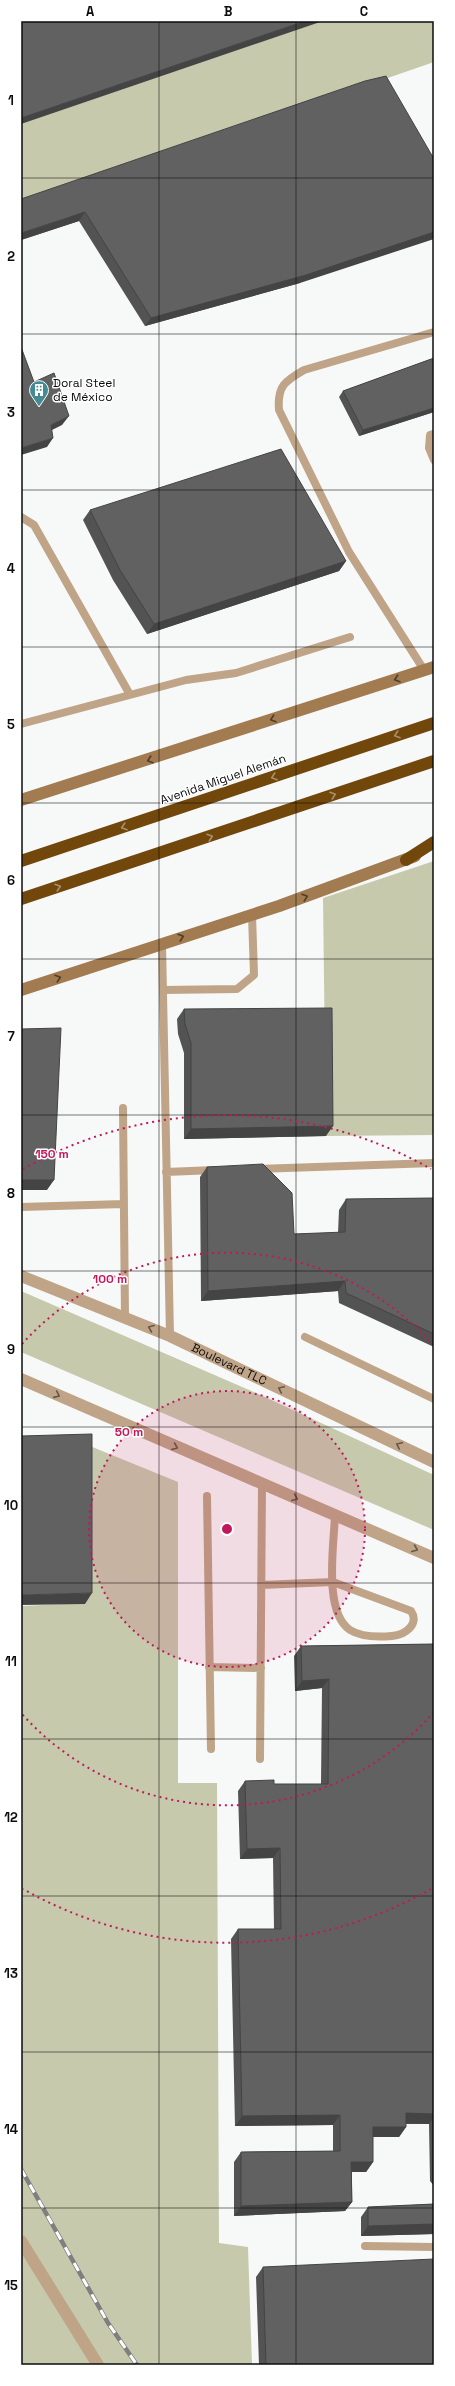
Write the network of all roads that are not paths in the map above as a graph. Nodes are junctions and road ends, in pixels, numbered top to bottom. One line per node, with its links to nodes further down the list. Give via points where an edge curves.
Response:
1 (434, 332): 6 (lane, via 304,370 285,381 278,398 279,410 349,552)
2 (434, 434): 3 (lane, via 430,435 428,448)
3 (434, 460)
4 (21, 518): 7 (lane, via 34,526)
5 (350, 637): 7 (lane, via 236,673 186,680)
6 (429, 668): 11 (street, one-way to 11)
7 (129, 693): 9 (lane)
8 (434, 723): 15 (highway, Avenida Miguel Alemán, one-way to 15)
9 (21, 724)
10 (434, 761): 16 (highway, one-way to 10)
11 (21, 800)
12 (434, 842): 14 (highway)
13 (434, 848): 14 (street)
14 (406, 860): 17 (street, one-way to 14)
15 (21, 861)
16 (21, 899)
17 (252, 915): 18 (street, one-way to 17); 20 (lane, via 254,975 237,989)
18 (162, 944): 19 (street, one-way to 18); 20 (lane)
19 (21, 990)
20 (163, 990): 25 (lane)
21 (123, 1108): 26 (lane)
22 (434, 1163): 23 (lane)
23 (244, 1169)
24 (220, 1170): 25 (lane)
25 (166, 1172): 30 (lane)
26 (124, 1204): 27 (lane); 29 (lane)
27 (21, 1206)
28 (21, 1276): 29 (street, Boulevard TLC)
29 (125, 1318): 30 (street, Boulevard TLC, one-way to 29)
30 (170, 1336): 34 (street, Boulevard TLC, one-way to 30)
31 (305, 1337): 33 (lane)
32 (21, 1379): 35 (street, one-way to 35)
33 (434, 1399)
34 (434, 1462)
35 (262, 1484): 37 (street, one-way to 37); 40 (lane)
36 (207, 1496): 41 (lane)
37 (335, 1516): 38 (street, one-way to 38); 39 (lane)
38 (434, 1558)
39 (333, 1582): 39 (lane, via 406,1608 414,1614 412,1626 406,1633 386,1636 350,1630 336,1609 332,1596); 40 (lane)
40 (261, 1585): 42 (lane)
41 (209, 1667): 42 (lane); 43 (lane)
42 (261, 1668): 44 (lane)
43 (211, 1749)
44 (260, 1759)
45 (21, 2241): 48 (street)
46 (365, 2246): 47 (lane)
47 (434, 2247)
48 (98, 2365)

